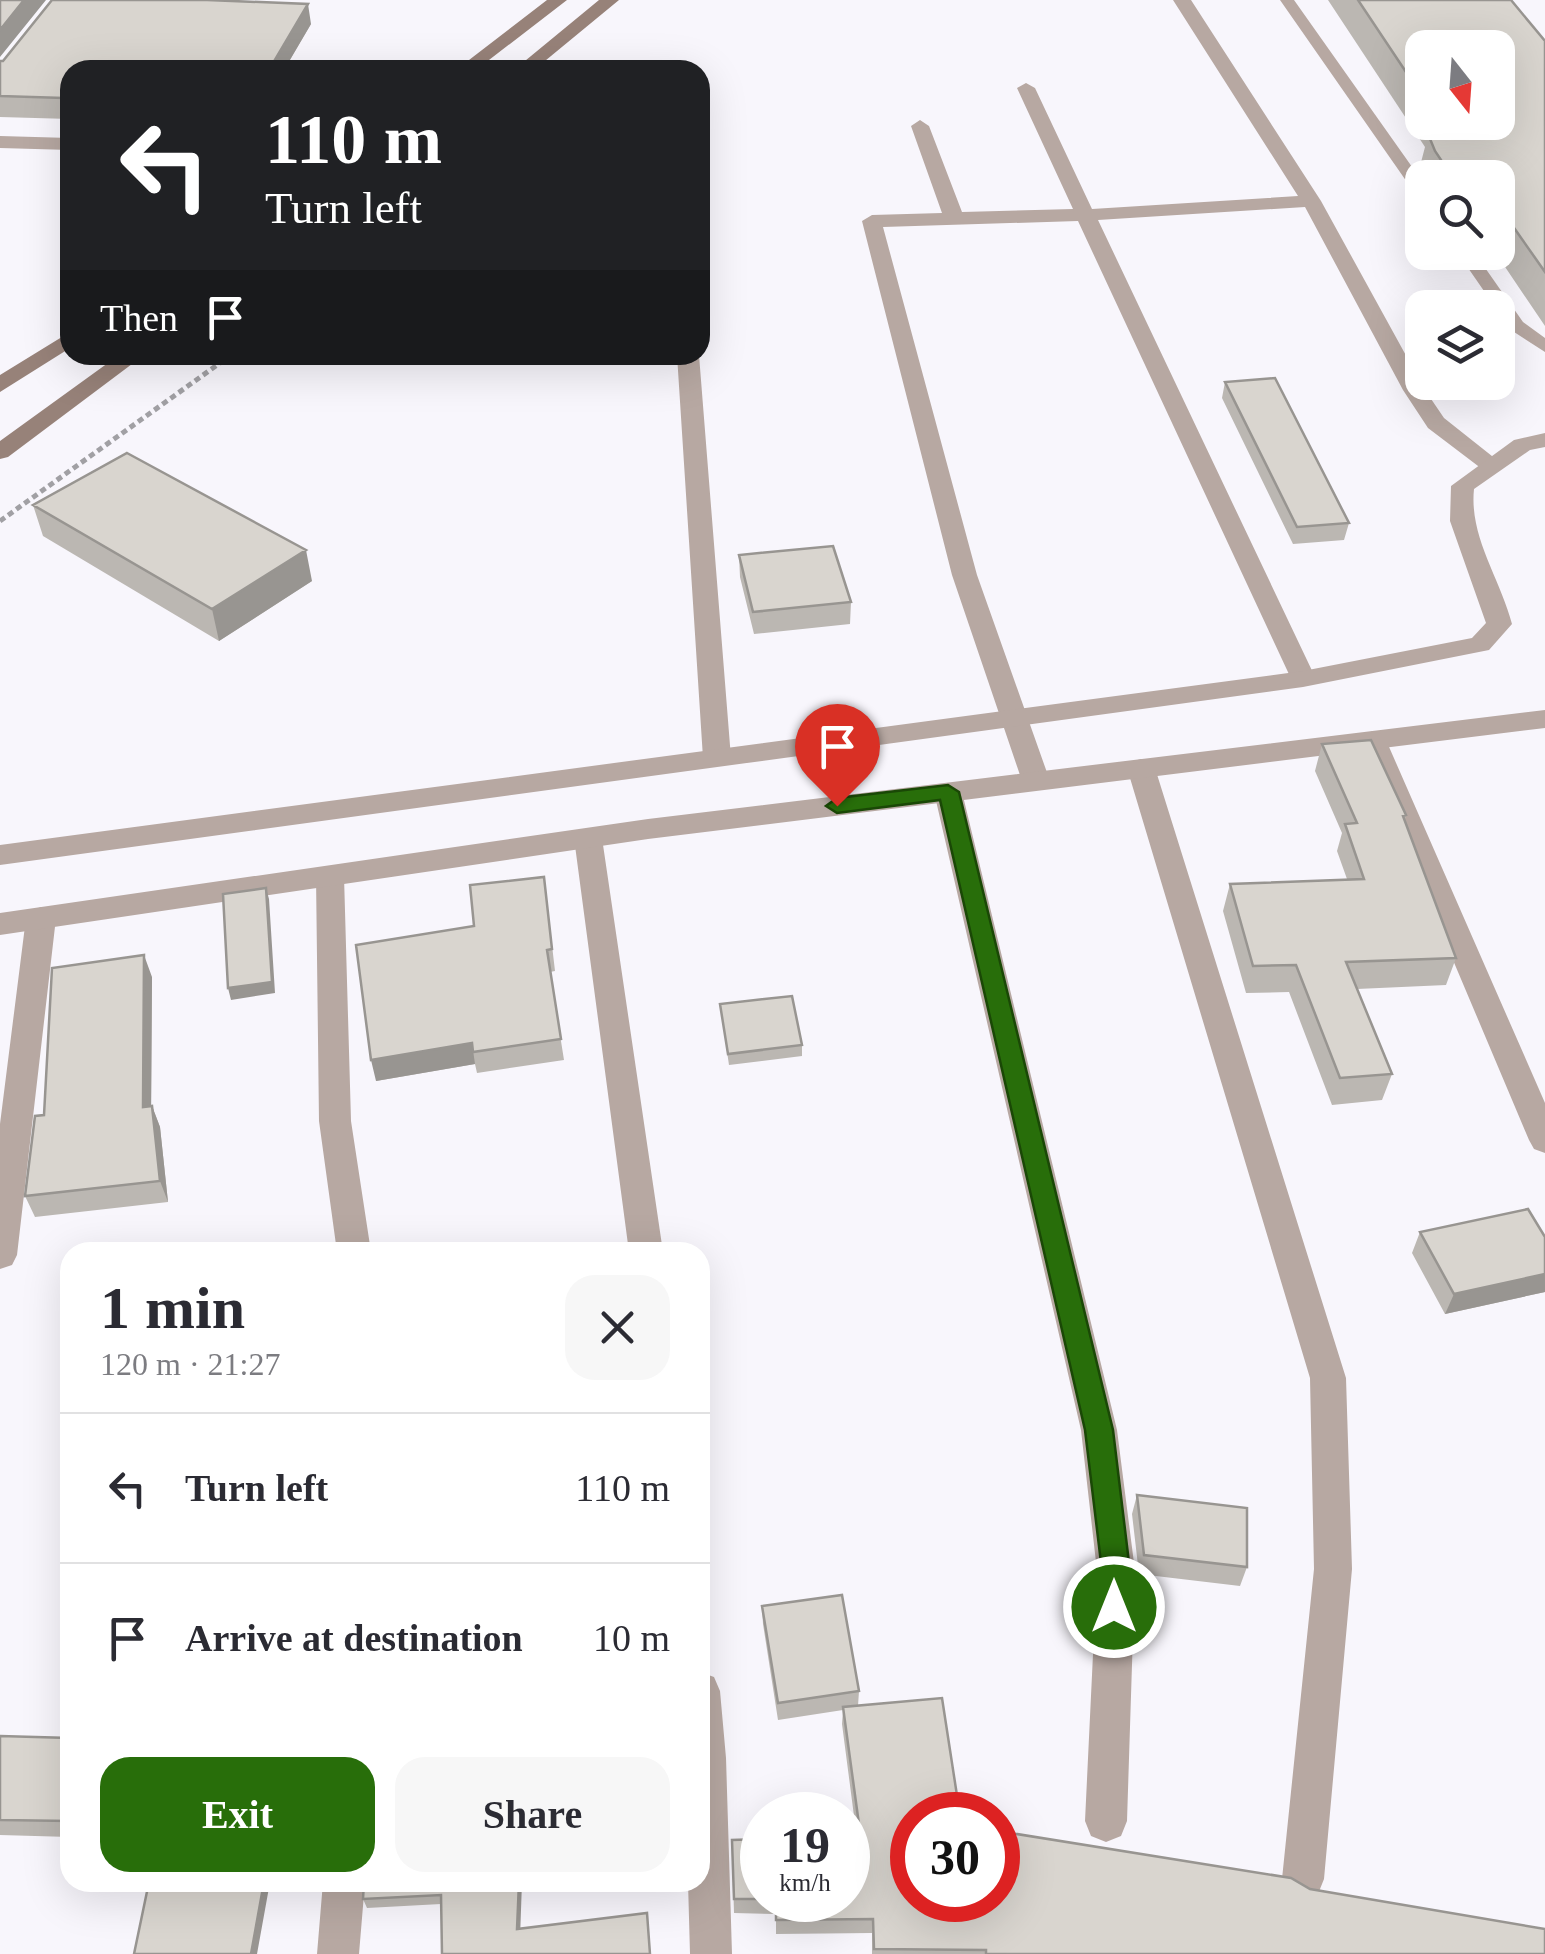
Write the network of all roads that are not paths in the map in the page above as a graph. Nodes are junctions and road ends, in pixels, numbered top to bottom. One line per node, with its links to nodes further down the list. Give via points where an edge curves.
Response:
1 (558, 0): 5 (main road)
2 (610, 0): 6 (main road)
3 (1182, 0): 12 (street)
4 (1287, 0): 11 (lane)
5 (478, 60)
6 (535, 60)
7 (1026, 88): 13 (street)
8 (920, 126): 14 (street)
9 (0, 142): 10 (street)
10 (60, 144)
11 (1405, 168)
12 (1311, 201): 13 (street); 23 (street, via 1436,424)
13 (1085, 215): 14 (street); 24 (street)
14 (954, 218): 26 (street, via 872,221 928,446)
15 (1478, 270): 17 (lane, via 1517,326)
16 (60, 345): 20 (main road)
17 (1545, 347)
18 (119, 365): 22 (main road)
19 (689, 365): 28 (street)
20 (0, 385)
21 (1545, 440): 23 (street)
22 (0, 452)
23 (1490, 464): 24 (street, via 1463,486 1458,506 1499,624 1480,644)
24 (1302, 679): 26 (street)
25 (1545, 718): 27 (street)
26 (1010, 719): 28 (street); 30 (street)
27 (1373, 740): 29 (street); 37 (street)
28 (717, 758): 33 (street)
29 (1140, 768): 30 (street); 42 (street, via 1328,1378 1333,1569)
30 (1036, 781): 31 (street)
31 (948, 792): 32 (street); 41 (street, via 1099,1430 1116,1571)
32 (588, 838): 34 (street); 39 (street)
33 (0, 855)
34 (330, 876): 35 (street); 38 (street, via 335,1121)
35 (41, 918): 36 (street); 40 (street)
36 (0, 924)
37 (1545, 1140)
38 (353, 1242)
39 (645, 1242)
40 (0, 1255)
41 (1106, 1821)
42 (1303, 1880)
43 (343, 1892): 45 (street)
44 (709, 1892): 46 (street)
45 (338, 1954)
46 (711, 1954)

